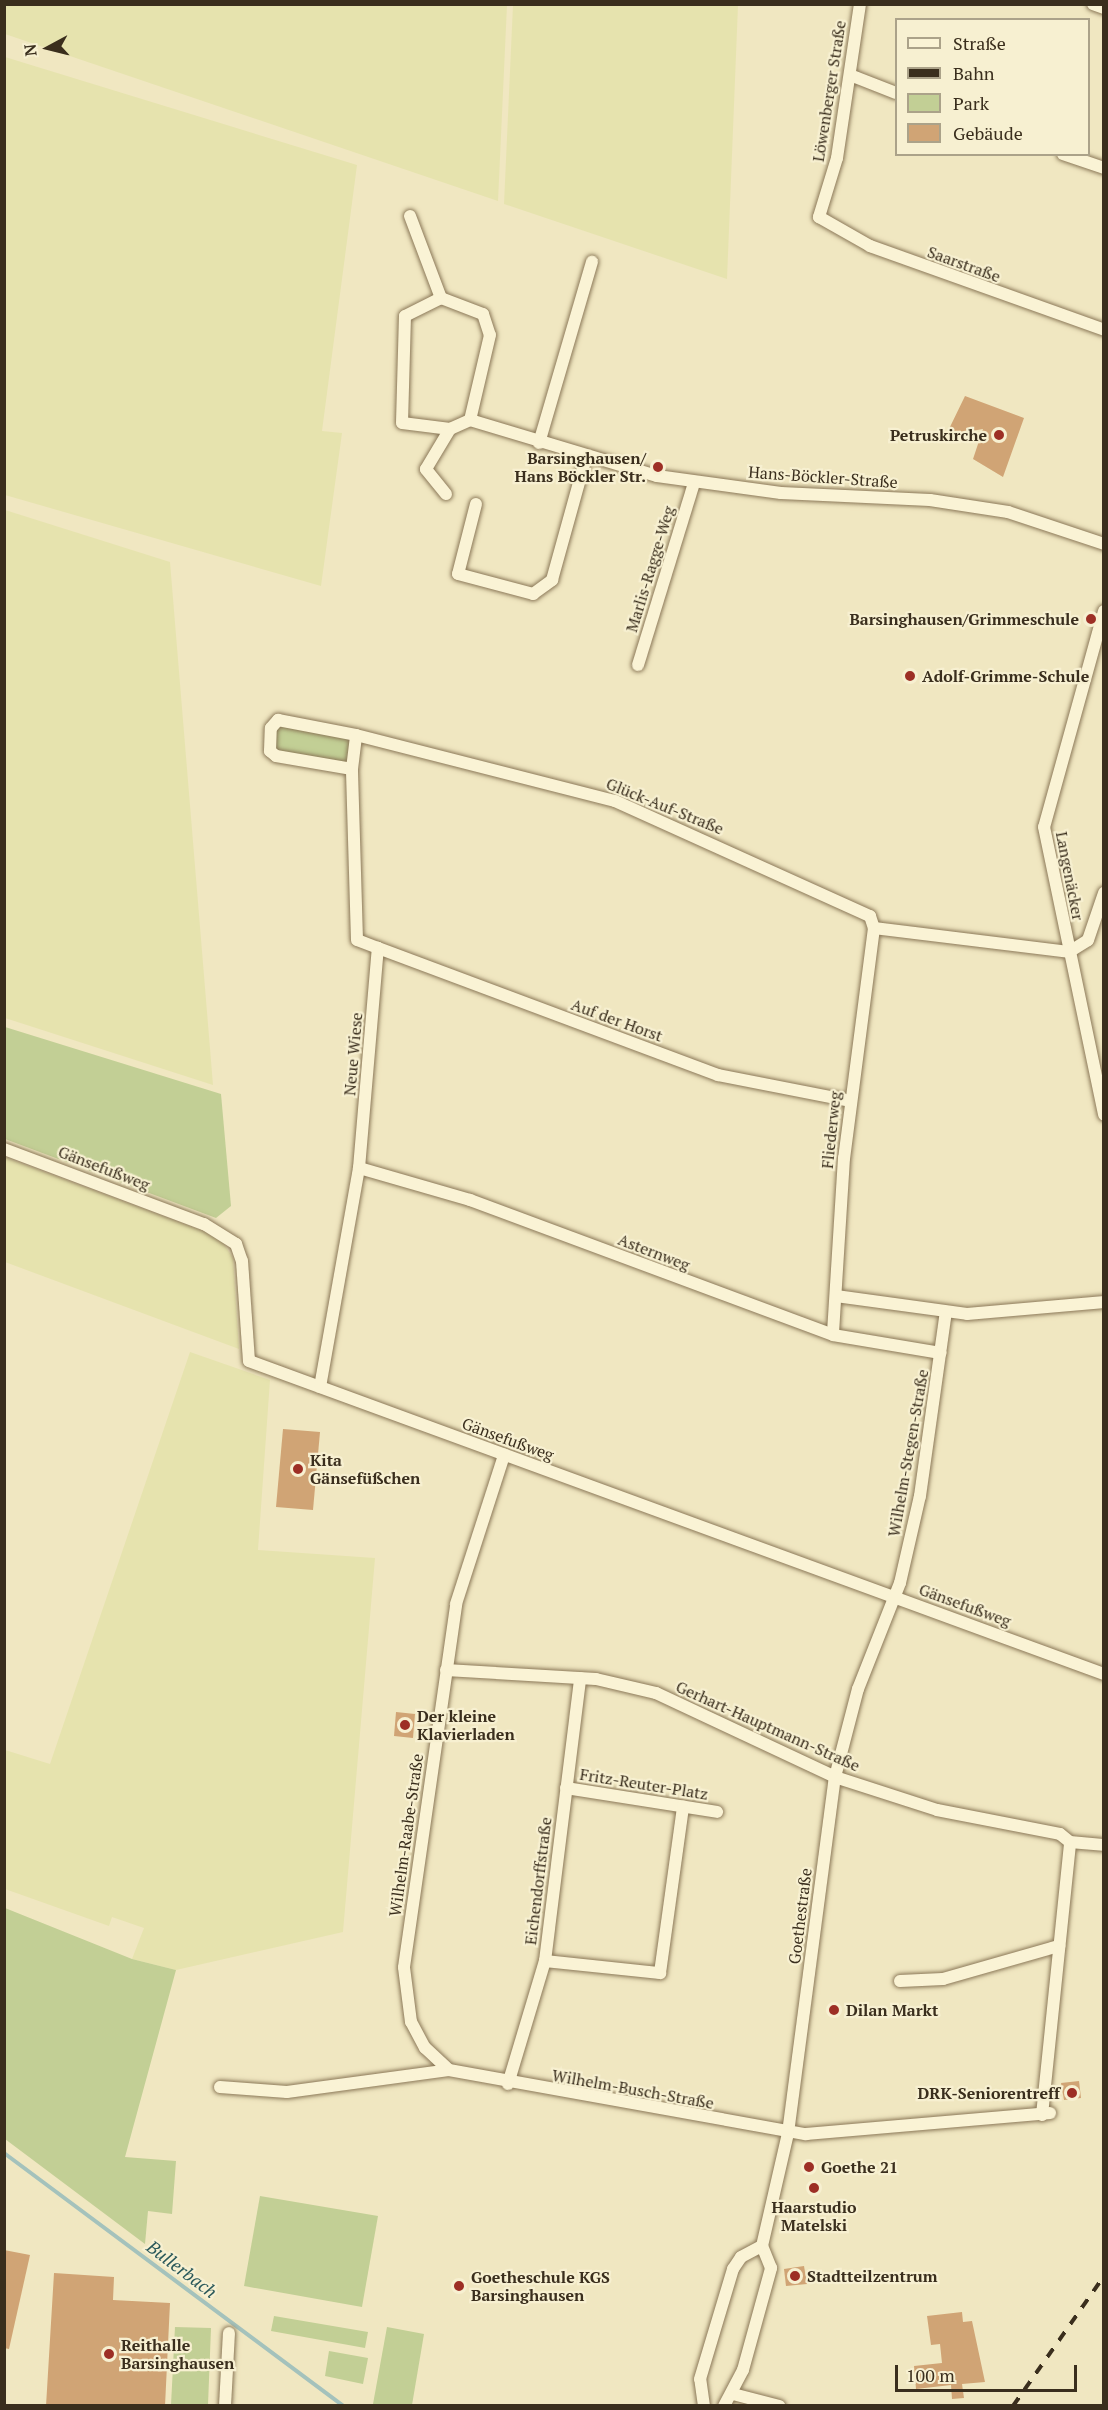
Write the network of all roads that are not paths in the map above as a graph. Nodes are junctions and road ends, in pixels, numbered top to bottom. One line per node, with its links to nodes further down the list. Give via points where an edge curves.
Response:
1 (860, 4): 4 (street, Löwenberger Straße)
2 (1093, 4): 3 (street)
3 (1104, 8)
4 (850, 75): 5 (street); 9 (street, Löwenberger Straße, via 837,158)
5 (895, 92)
6 (1069, 156): 7 (street)
7 (1104, 168)
8 (410, 216): 11 (street)
9 (819, 217): 12 (street, Saarstraße, via 870,246)
10 (592, 262): 15 (street, via 585,273)
11 (441, 298): 13 (street, via 483,314 490,335); 14 (street, via 405,316 402,423)
12 (1104, 330)
13 (470, 420): 14 (street); 15 (street, Hans-Böckler-Straße)
14 (450, 429): 18 (street, via 426,469)
15 (539, 443): 16 (street, Hans-Böckler-Straße)
16 (586, 457): 17 (street, Hans-Böckler-Straße); 19 (street, via 552,580 533,594 458,574)
17 (694, 483): 20 (street, Hans-Böckler-Straße, via 930,500 1008,512); 22 (street, Marlis-Ragge-Weg)
18 (446, 494)
19 (476, 504)
20 (1104, 544)
21 (1104, 611): 28 (street, Langenäcker, via 1044,827)
22 (638, 665)
23 (356, 735): 24 (street); 24 (street, Glück-Auf-Straße, via 278,720 271,728 270,751 276,756); 26 (street, Glück-Auf-Straße, via 615,801 870,916)
24 (352, 769): 27 (street, via 357,940)
25 (1104, 893): 28 (street, via 1088,940)
26 (874, 928): 28 (street); 29 (street, Fliederweg)
27 (378, 948): 29 (street, Auf der Horst, via 718,1075); 32 (street, Neue Wiese)
28 (1069, 952): 30 (street, Langenäcker)
29 (850, 1101): 33 (street, Fliederweg)
30 (1103, 1109)
31 (4, 1149): 38 (street, Gänsefußweg, via 221,1232 236,1244 242,1261 249,1361)
32 (359, 1168): 36 (street, Asternweg, via 470,1200); 38 (street, Neue Wiese)
33 (836, 1296): 35 (street); 36 (street, Fliederweg)
34 (1104, 1302): 35 (street)
35 (946, 1312): 37 (street, Wilhelm-Stegen-Straße)
36 (833, 1335): 37 (street, Asternweg)
37 (941, 1353): 40 (street, Wilhelm-Stegen-Straße, via 920,1496)
38 (320, 1387): 39 (street, Gänsefußweg)
39 (504, 1455): 40 (street, Gänsefußweg); 41 (street, Wilhelm-Raabe-Straße, via 456,1604)
40 (893, 1597): 42 (street, Gänsefußweg); 44 (street, Goethestraße, via 858,1689)
41 (446, 1670): 43 (street, Gerhart-Hauptmann-Straße); 53 (street, Wilhelm-Raabe-Straße, via 404,1967 411,2022 425,2048)
42 (1104, 1674)
43 (580, 1678): 44 (street, Gerhart-Hauptmann-Straße, via 656,1693); 45 (street, Eichendorffstraße)
44 (835, 1777): 48 (street, Gerhart-Hauptmann-Straße, via 937,1810 1060,1834); 56 (street, Goethestraße)
45 (566, 1788): 46 (street, Fritz-Reuter-Platz); 51 (street, Eichendorffstraße)
46 (683, 1807): 47 (street, Fritz-Reuter-Platz); 51 (street, via 660,1973)
47 (717, 1812)
48 (1070, 1842): 49 (street, Gerhart-Hauptmann-Straße); 50 (street)
49 (1103, 1845)
50 (1059, 1946): 52 (street, via 943,1979); 56 (street, Wilhelm-Busch-Straße, via 1046,2114 842,2134)
51 (545, 1961): 54 (street, Eichendorffstraße)
52 (900, 1981)
53 (449, 2070): 54 (street, Wilhelm-Busch-Straße); 55 (street, Wilhelm-Busch-Straße, via 287,2092)
54 (508, 2084): 56 (street, Wilhelm-Busch-Straße)
55 (220, 2087)
56 (788, 2133): 57 (street, Goethestraße)
57 (762, 2246): 59 (street, Goethestraße, via 771,2268); 61 (street, via 741,2257 726,2293 700,2379)
58 (229, 2333): 60 (street)
59 (733, 2394): 62 (street, Goethestraße); 63 (street)
60 (225, 2406)
61 (704, 2406)
62 (724, 2406)
63 (779, 2406)

